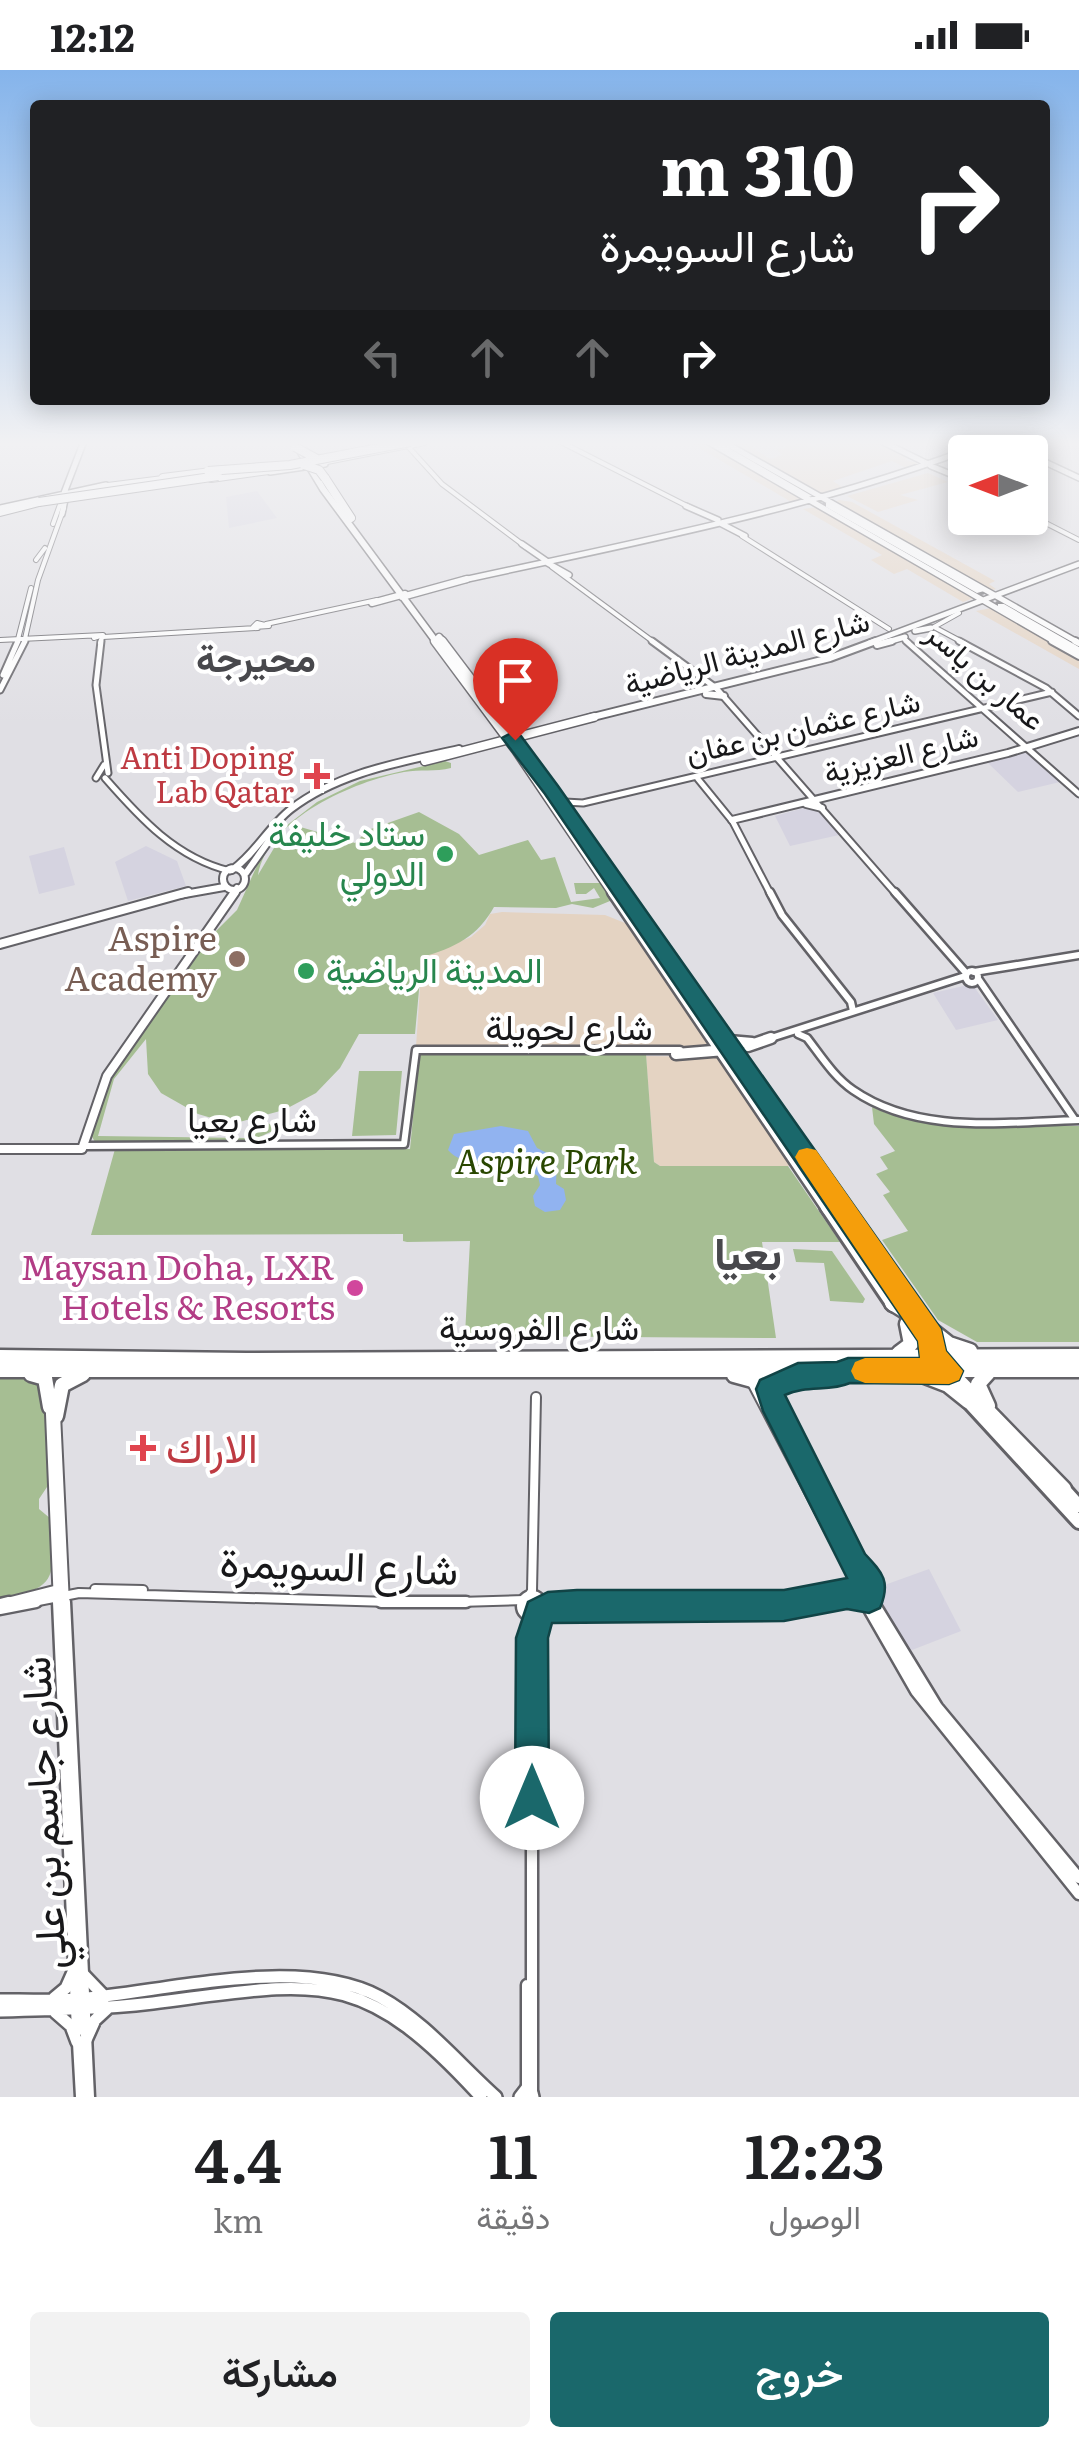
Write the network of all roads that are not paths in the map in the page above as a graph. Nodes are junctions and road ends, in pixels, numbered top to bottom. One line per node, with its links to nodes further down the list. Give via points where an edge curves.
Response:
1 (53, 536): 20 (street)
2 (364, 536): 15 (main road)
3 (366, 536): 15 (main road)
4 (509, 536): 14 (street)
5 (514, 536): 17 (street)
6 (657, 536): 16 (main road)
7 (674, 536): 19 (main road)
8 (744, 536): 18 (street); 18 (street)
9 (876, 536): 28 (main road)
10 (881, 536): 28 (highway)
11 (883, 536): 34 (highway)
12 (885, 536): 26 (highway)
13 (48, 538): 20 (street); 20 (street)
14 (522, 544): 17 (street); 21 (main road)
15 (376, 549): 33 (main road); 33 (main road)
16 (583, 553): 19 (main road); 21 (main road)
17 (539, 555): 19 (main road); 21 (street); 23 (main road)
18 (778, 557): 29 (street); 29 (street)
19 (564, 558): 21 (main road)
20 (44, 559): 31 (street); 37 (street)
21 (550, 563): 23 (main road); 23 (main road); 25 (main road); 27 (main road); 27 (street); 40 (street)
22 (1079, 565): 34 (main road); 34 (main road)
23 (534, 566): 25 (main road)
24 (500, 570): 25 (main road)
25 (513, 570): 30 (main road)
26 (957, 574): 34 (main road)
27 (569, 575): 40 (street)
28 (940, 575): 34 (main road)
29 (808, 576): 35 (street); 35 (street)
30 (467, 582): 32 (main road); 32 (main road); 33 (main road)
31 (32, 588): 37 (street); 50 (street)
32 (422, 591): 33 (main road); 33 (main road, via 416,597)
33 (402, 593): 36 (main road); 36 (street); 43 (street); 67 (main road); 77 (main road)
34 (989, 598): 38 (main road, شارع المدينة الرياضية); 39 (main road, شارع المدينة الرياضية); 42 (main road); 42 (main road); 52 (main road); 54 (highway)
35 (844, 599): 46 (street)
36 (372, 603): 43 (street)
37 (32, 605): 45 (street)
38 (961, 612): 44 (street, شارع المدينة الرياضية); 46 (main road, شارع المدينة الرياضية)
39 (942, 616): 46 (main road, شارع المدينة الرياضية); 46 (main road)
40 (621, 618): 41 (street); 41 (street); 53 (street)
41 (635, 623): 60 (street)
42 (1045, 624): 54 (main road)
43 (268, 625): 47 (street)
44 (936, 627): 46 (main road); 66 (street)
45 (29, 628): 48 (street); 50 (street)
46 (903, 634): 56 (main road, شارع المدينة الرياضية); 62 (main road, شارع المدينة الرياضية); 70 (street, عمار بن ياسر); 70 (street, عمار بن ياسر)
47 (99, 637): 48 (street); 82 (street, via 93,683); 85 (street, via 96,682)
48 (40, 638): 50 (street)
49 (0, 639): 50 (street)
50 (20, 639): 61 (street); 63 (street)
51 (647, 640): 53 (street)
52 (1060, 644): 54 (highway)
53 (657, 646): 57 (street)
54 (1078, 648)
55 (820, 658): 56 (main road)
56 (830, 658): 59 (main road, شارع المدينة الرياضية)
57 (679, 661): 58 (street); 60 (street)
58 (684, 668)
59 (762, 677): 62 (main road, شارع المدينة الرياضية); 64 (main road)
60 (707, 679): 62 (main road); 64 (street); 65 (main road)
61 (0, 681)
62 (732, 685): 64 (main road)
63 (0, 690)
64 (721, 691): 65 (main road); 69 (main road); 80 (street)
65 (703, 693): 68 (main road, شارع المدينة الرياضية); 72 (main road, شارع المدينة الرياضية)
66 (1049, 694): 70 (street, شارع عثمان بن عفان); 70 (street, شارع عثمان بن عفان); 71 (street)
67 (473, 697): 77 (main road); 77 (main road)
68 (690, 698): 69 (main road); 69 (main road, شارع المدينة الرياضية)
69 (671, 704): 76 (main road, شارع المدينة الرياضية)
70 (988, 710): 73 (street, شارع عثمان بن عفان); 79 (street, عمار بن ياسر); 80 (street, شارع عثمان بن عفان)
71 (1079, 716)
72 (594, 717): 76 (main road, شارع المدينة الرياضية); 77 (main road)
73 (906, 727): 74 (street); 80 (street, شارع عثمان بن عفان)
74 (897, 728)
75 (1079, 732): 79 (main road, شارع العزيزية)
76 (533, 734): 77 (main road); 77 (main road, via 526,741)
77 (508, 737): 78 (main road); 78 (main road); 81 (main road); 93 (main road); 93 (main road, via 553,808)
78 (492, 743): 81 (main road); 83 (main road)
79 (1031, 749): 88 (street, عمار بن ياسر); 90 (main road, شارع العزيزية); 90 (main road, شارع العزيزية)
80 (780, 759): 87 (street, شارع عثمان بن عفان); 90 (street); 91 (street, شارع عثمان بن عفان)
81 (425, 761): 83 (main road)
82 (104, 765): 85 (street); 86 (street)
83 (374, 771): 84 (main road); 97 (main road, via 296,805); 98 (main road, via 296,811 271,834)
84 (358, 772)
85 (107, 776): 96 (street, via 127,813)
86 (96, 778)
87 (701, 779): 91 (street, شارع عثمان بن عفان); 92 (street)
88 (1079, 794)
89 (564, 802): 91 (street, شارع عثمان بن عفان)
90 (818, 803): 92 (main road, شارع العزيزية); 92 (main road, شارع العزيزية); 109 (street)
91 (583, 804): 93 (street, شارع عثمان بن عفان)
92 (734, 821): 110 (street, via 790,922); 111 (street, via 782,915 851,1002)
93 (573, 827): 94 (main road)
94 (584, 844): 95 (main road); 102 (main road)
95 (601, 849)
96 (208, 863): 97 (street); 99 (street)
97 (231, 871): 98 (main road); 99 (main road)
98 (246, 874): 101 (main road)
99 (223, 882): 101 (main road); 104 (main road, via 226,902); 105 (main road)
100 (624, 882): 102 (main road)
101 (237, 888): 104 (main road)
102 (623, 901): 103 (main road); 103 (main road, via 610,909); 107 (main road)
103 (637, 916): 107 (main road); 108 (main road)
104 (210, 931): 123 (main road, via 111,1065)
105 (0, 942)
106 (1079, 956): 109 (street)
107 (668, 958): 120 (main road)
108 (670, 976): 113 (main road); 120 (main road)
109 (972, 976): 110 (street); 112 (street); 122 (street)
110 (865, 1008): 111 (street)
111 (852, 1012): 115 (street)
112 (810, 1030): 114 (street); 122 (street, via 848,1083 899,1111 942,1118)
113 (708, 1032): 119 (main road, via 710,1044); 120 (main road)
114 (798, 1034): 116 (street); 122 (street, via 856,1092 904,1114)
115 (771, 1038): 116 (street); 120 (main road)
116 (752, 1045): 120 (street, شارع لحويلة); 120 (main road, via 744,1053); 120 (main road, via 734,1043)
117 (417, 1051): 118 (street, شارع لحويلة); 123 (street, شارع بعيا, via 406,1143)
118 (629, 1052): 119 (street, شارع لحويلة); 121 (street, شارع لحويلة)
119 (702, 1052): 120 (street, شارع لحويلة); 120 (main road, via 723,1059); 121 (street, شارع لحويلة)
120 (728, 1052): 121 (main road); 125 (main road); 125 (main road); 128 (main road, via 758,1110)
121 (676, 1054)
122 (1075, 1119)
123 (84, 1144): 124 (main road, شارع بعيا); 124 (main road, شارع بعيا)
124 (0, 1147)
125 (818, 1174): 127 (main road)
126 (834, 1184): 127 (main road)
127 (844, 1211): 129 (main road)
128 (892, 1303): 129 (main road); 144 (highway)
129 (914, 1323): 135 (highway, via 910,1346); 144 (main road); 145 (highway)
130 (116, 1351): 137 (highway)
131 (377, 1351): 140 (highway)
132 (405, 1351): 146 (highway)
133 (632, 1352): 138 (highway)
134 (913, 1355): 135 (highway, شارع الفروسية); 144 (highway, شارع الفروسية); 147 (highway, via 917,1360)
135 (892, 1356): 138 (highway, شارع الفروسية)
136 (35, 1357): 137 (highway, شارع الفروسية); 143 (highway, شارع الفروسية, via 30,1364); 154 (street)
137 (78, 1358): 139 (highway, شارع الفروسية)
138 (651, 1358): 141 (highway, شارع الفروسية)
139 (192, 1359): 140 (highway, شارع الفروسية); 154 (highway)
140 (313, 1359): 146 (highway, شارع الفروسية)
141 (593, 1360): 146 (highway, شارع الفروسية); 155 (highway, شارع الفروسية); 158 (highway)
142 (1079, 1360): 144 (highway); 145 (highway, شارع الفروسية)
143 (0, 1363): 154 (highway, شارع الفروسية); 165 (highway, via 45,1378)
144 (945, 1363): 145 (highway, شارع الفروسية); 145 (highway, شارع الفروسية); 147 (highway); 153 (highway, شارع الفروسية); 162 (main road); 164 (main road); 169 (highway)
145 (999, 1363): 152 (highway, شارع الفروسية); 164 (highway, via 979,1380)
146 (473, 1364): 149 (highway, شارع الفروسية); 159 (highway)
147 (824, 1364): 155 (highway)
148 (250, 1369): 149 (highway, شارع الفروسية); 150 (highway, شارع الفروسية); 156 (highway)
149 (353, 1369): 157 (highway)
150 (122, 1370): 154 (highway, شارع الفروسية); 165 (highway, via 66,1380)
151 (848, 1370): 153 (highway, شارع الفروسية); 155 (highway, شارع الفروسية); 160 (highway)
152 (1079, 1370)
153 (908, 1371): 162 (highway, via 940,1381)
154 (55, 1372): 165 (street, شارع جاسم بن علي)
155 (752, 1374): 160 (highway); 166 (street)
156 (266, 1376)
157 (338, 1376)
158 (566, 1376)
159 (498, 1377)
160 (784, 1384): 163 (street, via 770,1390)
161 (532, 1398): 178 (street)
162 (968, 1401): 167 (main road)
163 (772, 1402): 166 (street, via 762,1389); 174 (street)
164 (988, 1406): 169 (main road)
165 (53, 1411): 173 (street, شارع جاسم بن علي)
166 (770, 1413): 174 (street)
167 (1016, 1456): 168 (main road); 172 (main road)
168 (1025, 1475)
169 (1064, 1489): 170 (main road)
170 (1079, 1506)
171 (1058, 1510): 172 (main road)
172 (1079, 1522)
173 (60, 1576): 175 (street); 176 (street); 177 (street, شارع جاسم بن علي)
174 (859, 1588): 178 (street, شارع السويمرة, via 784,1605); 180 (street, via 926,1691); 181 (street, via 916,1691)
175 (80, 1590): 177 (street); 177 (street, شارع السويمرة); 178 (street, شارع السويمرة)
176 (40, 1596): 177 (street, شارع السويمرة); 179 (street, شارع السويمرة)
177 (62, 1596): 182 (street, شارع جاسم بن علي)
178 (532, 1605): 190 (street)
179 (0, 1606)
180 (1079, 1878)
181 (1079, 1894)
182 (78, 1971): 184 (main road); 185 (street, شارع جاسم بن علي); 186 (main road)
183 (0, 2000): 186 (main road)
184 (106, 2002): 185 (main road); 188 (main road); 189 (main road, via 284,1986 349,1995 410,2028); 193 (main road, via 285,1976 352,1984 416,2019)
185 (80, 2004): 186 (main road); 188 (street, شارع جاسم بن علي)
186 (51, 2005): 187 (main road); 188 (main road)
187 (0, 2010)
188 (82, 2041): 191 (street, شارع جاسم بن علي); 192 (street, شارع جاسم بن علي)
189 (481, 2095)
190 (529, 2095)
191 (80, 2097)
192 (89, 2097)
193 (496, 2097)

